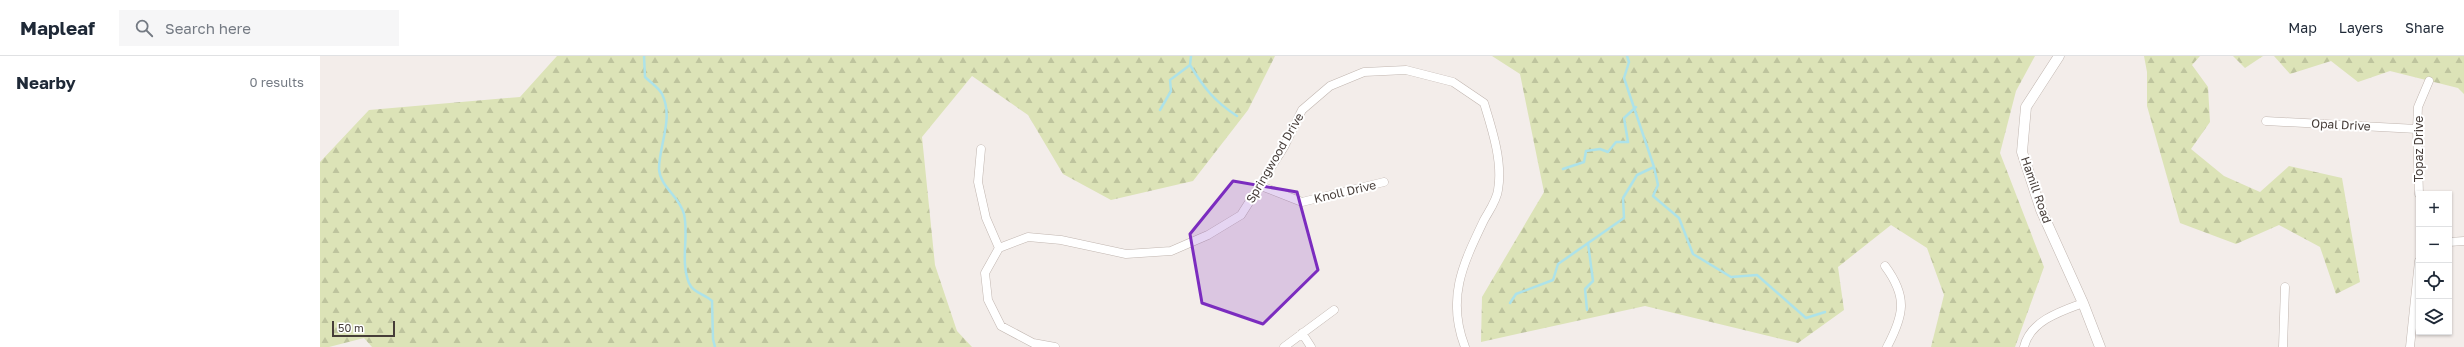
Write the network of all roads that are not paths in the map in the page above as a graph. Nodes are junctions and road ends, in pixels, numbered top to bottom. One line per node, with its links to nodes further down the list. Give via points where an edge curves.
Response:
1 (2059, 56): 15 (street, Hamill Road, via 2026,107 2022,152 2041,210)
2 (2429, 81): 4 (street, Topaz Drive, via 2418,107)
3 (2266, 121): 4 (street, Opal Drive)
4 (2416, 129): 8 (street, Topaz Drive)
5 (981, 149): 11 (street, via 978,182 986,218)
6 (1384, 182): 7 (street, Knoll Drive, via 1302,202)
7 (1262, 186): 11 (street, Springwood Drive, via 1242,215 1208,235 1171,251 1126,254 1061,240 1028,237); 21 (street, Springwood Drive, via 1302,110 1330,86 1364,72 1406,70 1453,82 1484,103 1497,149 1498,190 1462,269 1456,302 1458,328)
8 (2419, 191)
9 (2464, 241): 10 (street)
10 (2452, 242)
11 (999, 248): 18 (street, via 986,273 988,300 1002,326 1033,343)
12 (2419, 263): 26 (street)
13 (1885, 266): 22 (street, via 1895,280 1902,306)
14 (2285, 287): 25 (street)
15 (2083, 303): 23 (street, via 2049,316 2026,340); 24 (street, Hamill Road)
16 (1334, 310): 17 (street)
17 (1302, 334): 19 (street); 20 (street)
18 (1055, 347)
19 (1284, 347)
20 (1311, 347)
21 (1465, 347)
22 (1887, 347)
23 (2024, 347)
24 (2100, 347)
25 (2283, 347)
26 (2410, 347)

